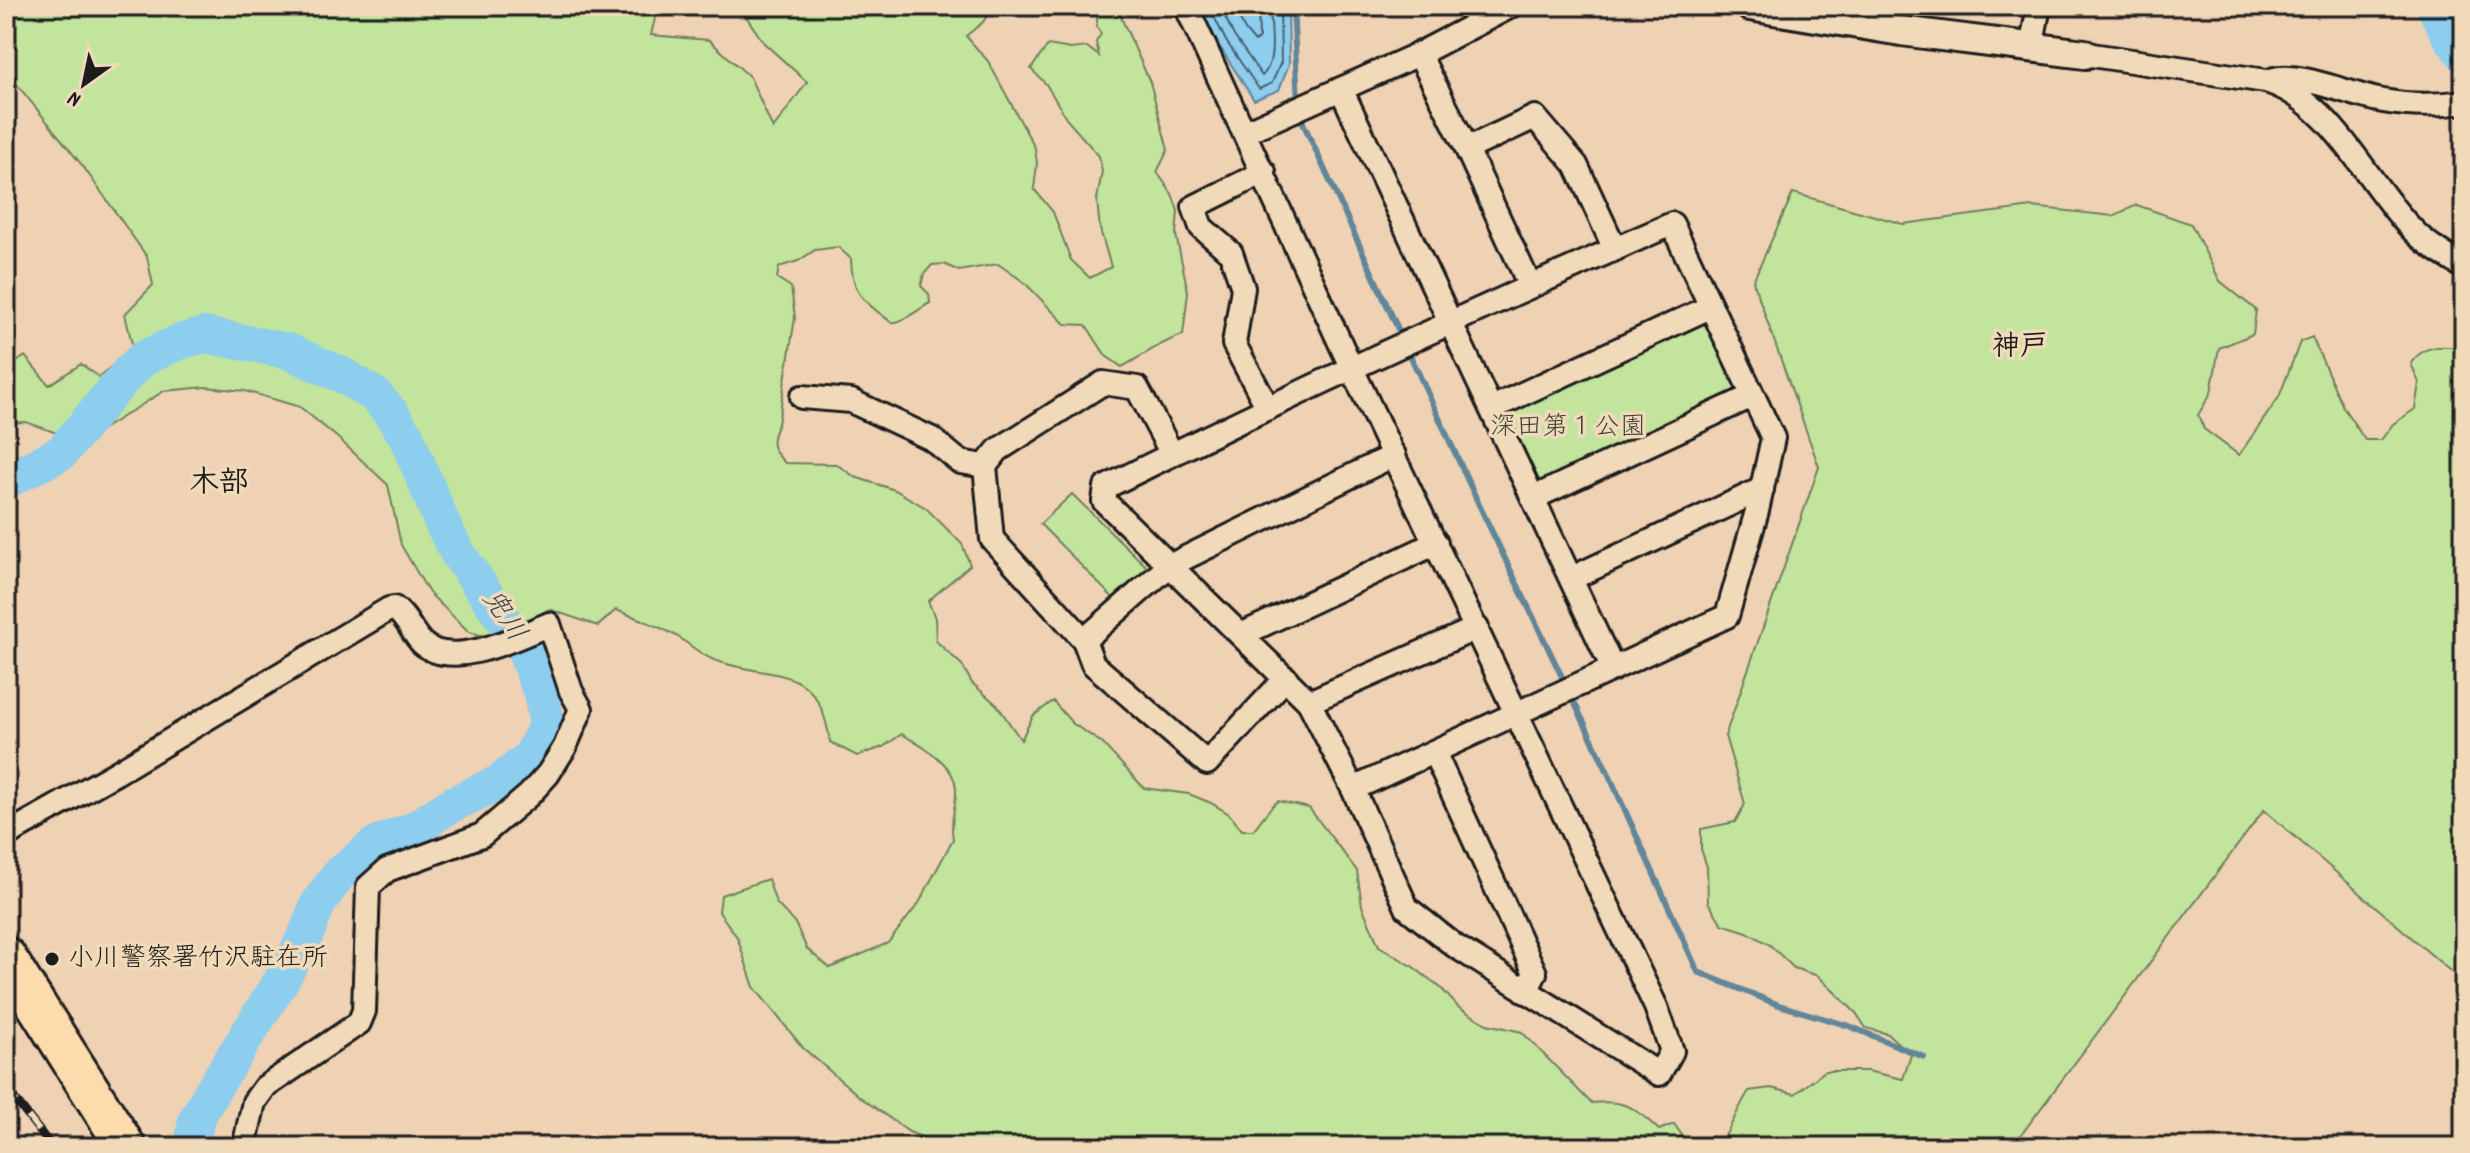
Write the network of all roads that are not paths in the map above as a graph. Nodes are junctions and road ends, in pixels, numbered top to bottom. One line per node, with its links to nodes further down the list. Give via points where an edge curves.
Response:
1 (1186, 6): 11 (street)
2 (1511, 6): 6 (street)
3 (1750, 6): 5 (street)
4 (2039, 6): 5 (street)
5 (2031, 48): 7 (street)
6 (1419, 54): 9 (street); 12 (street)
7 (2085, 54): 8 (street)
8 (2266, 81): 10 (street, via 2292,76 2417,106); 15 (street, via 2309,105 2410,228)
9 (1341, 89): 11 (street); 18 (street)
10 (2464, 102)
11 (1245, 132): 13 (street)
12 (1467, 149): 14 (street, via 1535,117 1576,165); 16 (street)
13 (1264, 172): 19 (street); 22 (street, via 1194,207 1201,227 1231,253 1243,288 1234,344)
14 (1615, 249): 16 (street); 17 (street, via 1672,224)
15 (2464, 267)
16 (1530, 286): 18 (street)
17 (1710, 307): 20 (street); 23 (street)
18 (1452, 323): 19 (street); 23 (street)
19 (1352, 369): 22 (street); 25 (street)
20 (1752, 396): 27 (street, via 1773,438); 28 (street)
21 (802, 397): 26 (street, via 851,401 932,439 960,462)
22 (1268, 408): 24 (street)
23 (1492, 408): 28 (street)
24 (1172, 454): 26 (street, via 1137,388 1103,383 998,450); 30 (street, via 1106,487 1104,501)
25 (1394, 455): 29 (street); 30 (street)
26 (985, 466): 34 (street, via 992,539)
27 (1762, 489): 31 (street); 35 (street, via 1727,616)
28 (1533, 498): 31 (street)
29 (1436, 543): 32 (street); 33 (street)
30 (1169, 566): 33 (street); 34 (street)
31 (1572, 578): 35 (street)
32 (1477, 628): 37 (street); 38 (street)
33 (1241, 635): 36 (street)
34 (1084, 640): 36 (street, via 1093,664 1207,763)
35 (1613, 669): 38 (street)
36 (1286, 678): 37 (street)
37 (1309, 702): 40 (street)
38 (1518, 714): 39 (street); 43 (street, via 1672,1051 1659,1074)
39 (1434, 752): 40 (street); 43 (street, via 1535,973)
40 (1353, 789): 43 (street, via 1407,908)
41 (6, 835): 45 (street, via 389,609 400,613 423,645 444,652 494,647 549,624 581,709 565,747 529,795 482,835 387,870 368,887 364,1011 359,1023 265,1087 254,1102)
42 (6, 957): 44 (highway)
43 (1526, 992)
44 (126, 1147)
45 (244, 1147)

